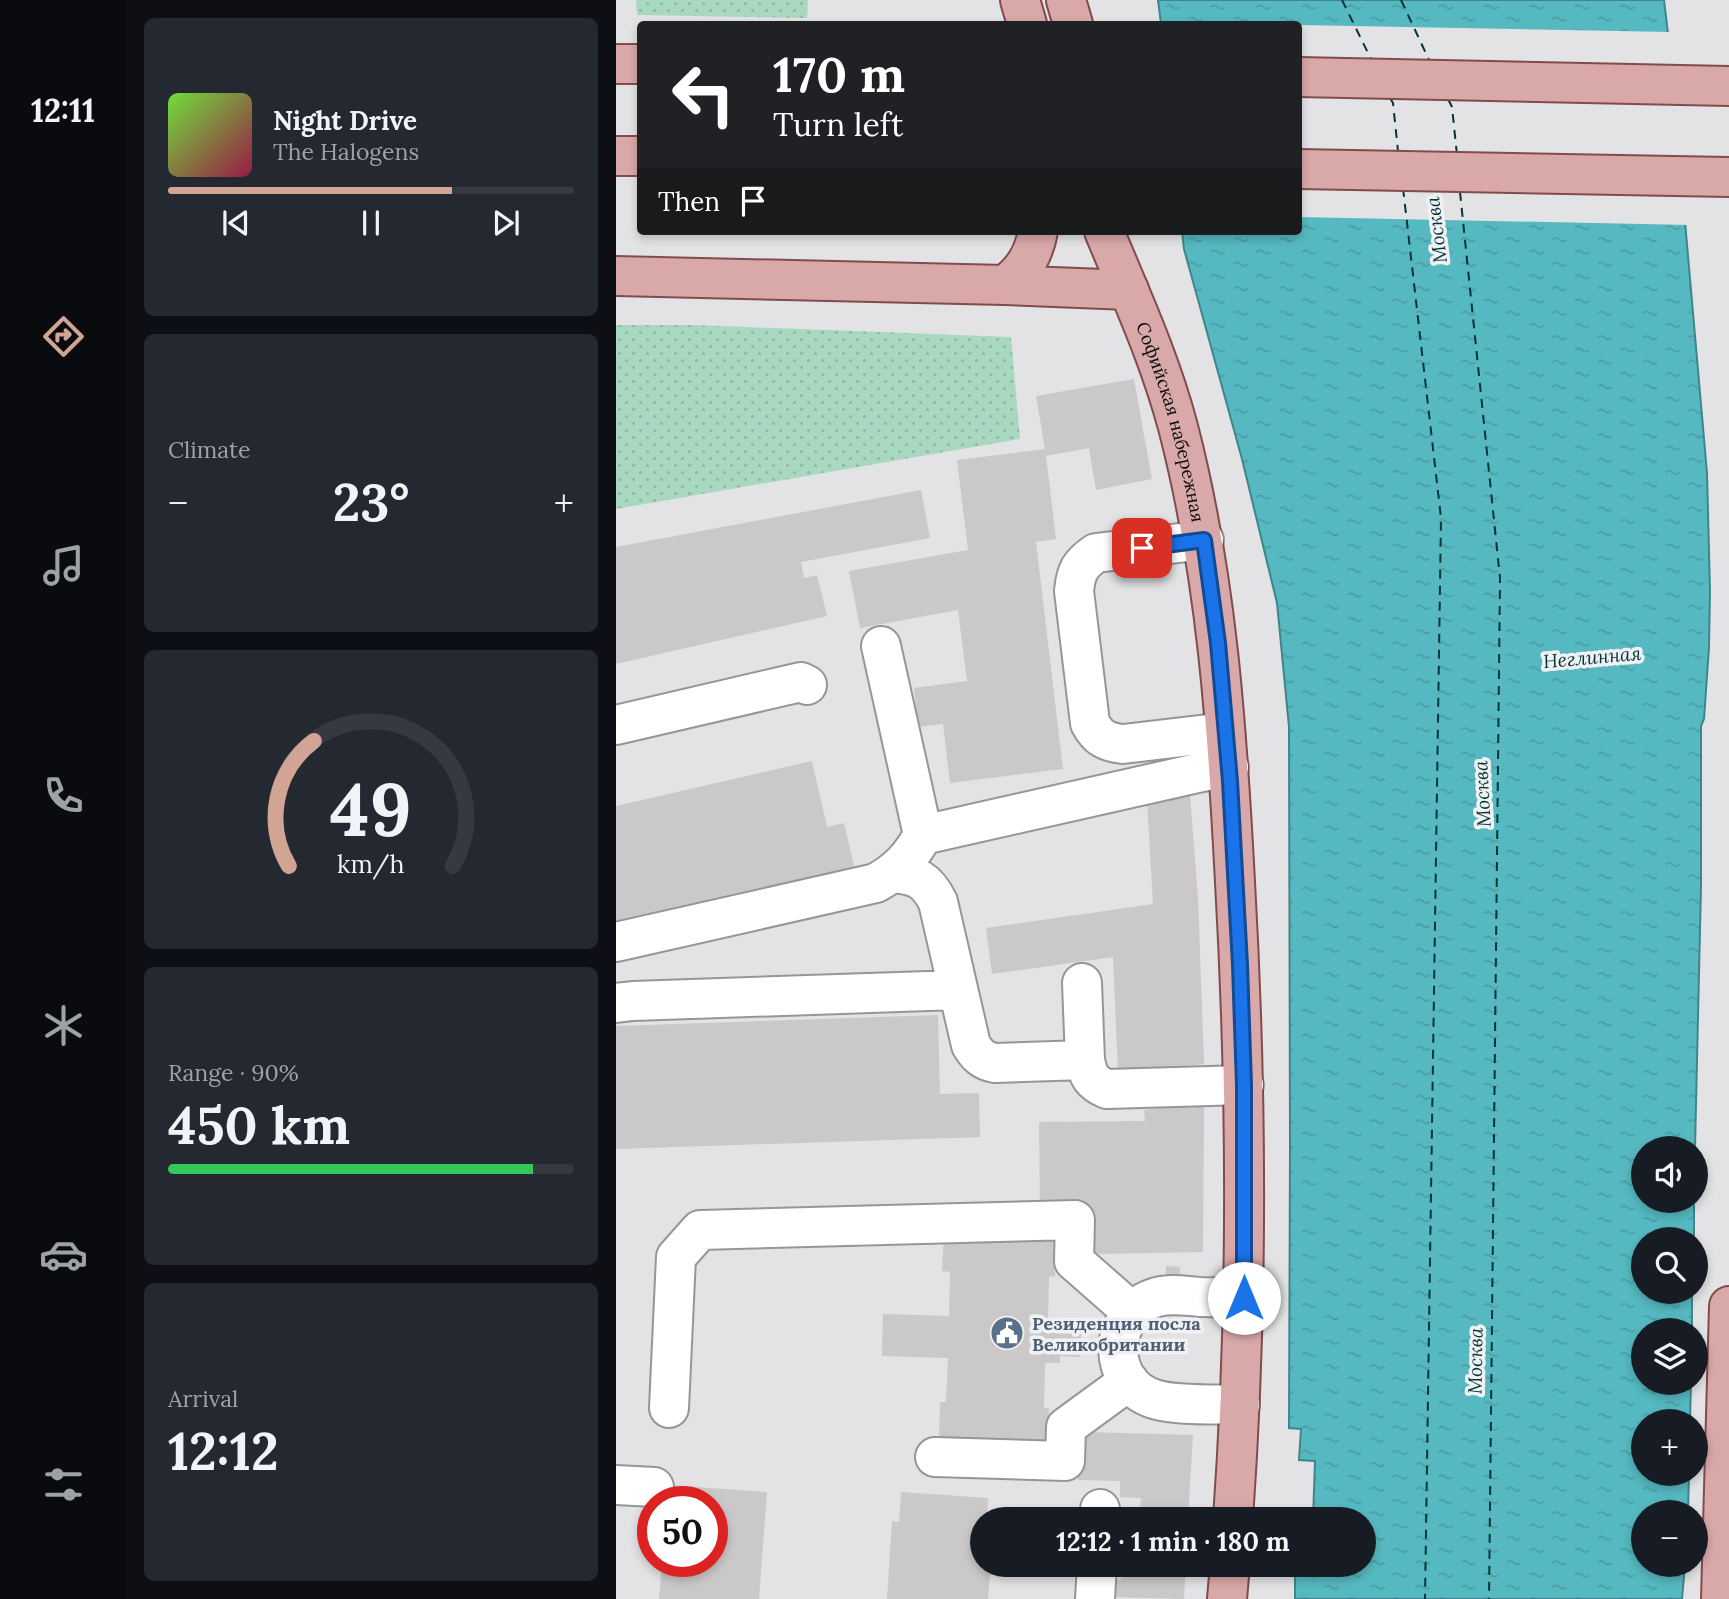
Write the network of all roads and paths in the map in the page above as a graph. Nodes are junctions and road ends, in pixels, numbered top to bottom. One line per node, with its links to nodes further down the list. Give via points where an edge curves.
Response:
1 (1066, 0): 2 (main road)
2 (1072, 21)
3 (616, 64): 4 (main road)
4 (637, 64)
5 (1302, 77): 6 (main road)
6 (1729, 86)
7 (616, 156): 8 (main road)
8 (637, 156)
9 (1302, 169): 10 (main road)
10 (1729, 177)
11 (1037, 235): 15 (main road, via 1029,260)
12 (1106, 235): 16 (main road, Софийская набережная)
13 (1117, 235): 16 (main road, Софийская набережная)
14 (616, 276): 15 (main road)
15 (1005, 285): 16 (main road)
16 (1129, 290): 17 (main road, Софийская набережная, via 1163,375)
17 (1204, 540): 21 (main road, Софийская набережная); 21 (lane, via 1096,553 1080,567 1074,590 1095,733 1123,744)
18 (881, 646): 22 (lane)
19 (807, 685): 20 (lane, via 801,682)
20 (616, 725)
21 (1227, 749): 22 (lane, via 1202,772); 29 (main road, Софийская набережная)
22 (923, 835): 23 (lane)
23 (893, 873): 24 (lane, via 876,883); 26 (lane, via 910,874 933,891)
24 (616, 942)
25 (1082, 983): 28 (lane)
26 (958, 990): 27 (lane); 28 (lane, via 971,1045 981,1058 995,1063)
27 (616, 1003)
28 (1085, 1060): 29 (lane, via 1092,1080 1107,1089)
29 (1244, 1085): 30 (main road, Софийская набережная)
30 (1244, 1298): 32 (lane, via 1174,1295 1144,1302); 34 (main road, Софийская набережная)
31 (1729, 1306): 44 (main road)
32 (1132, 1312): 33 (lane, via 1119,1338 1118,1353); 35 (lane, via 1074,1261 1075,1220 700,1230 676,1257)
33 (1129, 1381): 34 (lane, via 1153,1399); 36 (lane, via 1066,1427 1065,1461)
34 (1240, 1405): 39 (main road, Софийская набережная)
35 (669, 1408)
36 (935, 1457)
37 (616, 1485): 38 (lane)
38 (637, 1486)
39 (1234, 1507)
40 (1096, 1577): 42 (lane)
41 (1229, 1577): 43 (main road)
42 (1095, 1599)
43 (1227, 1599)
44 (1721, 1599)

